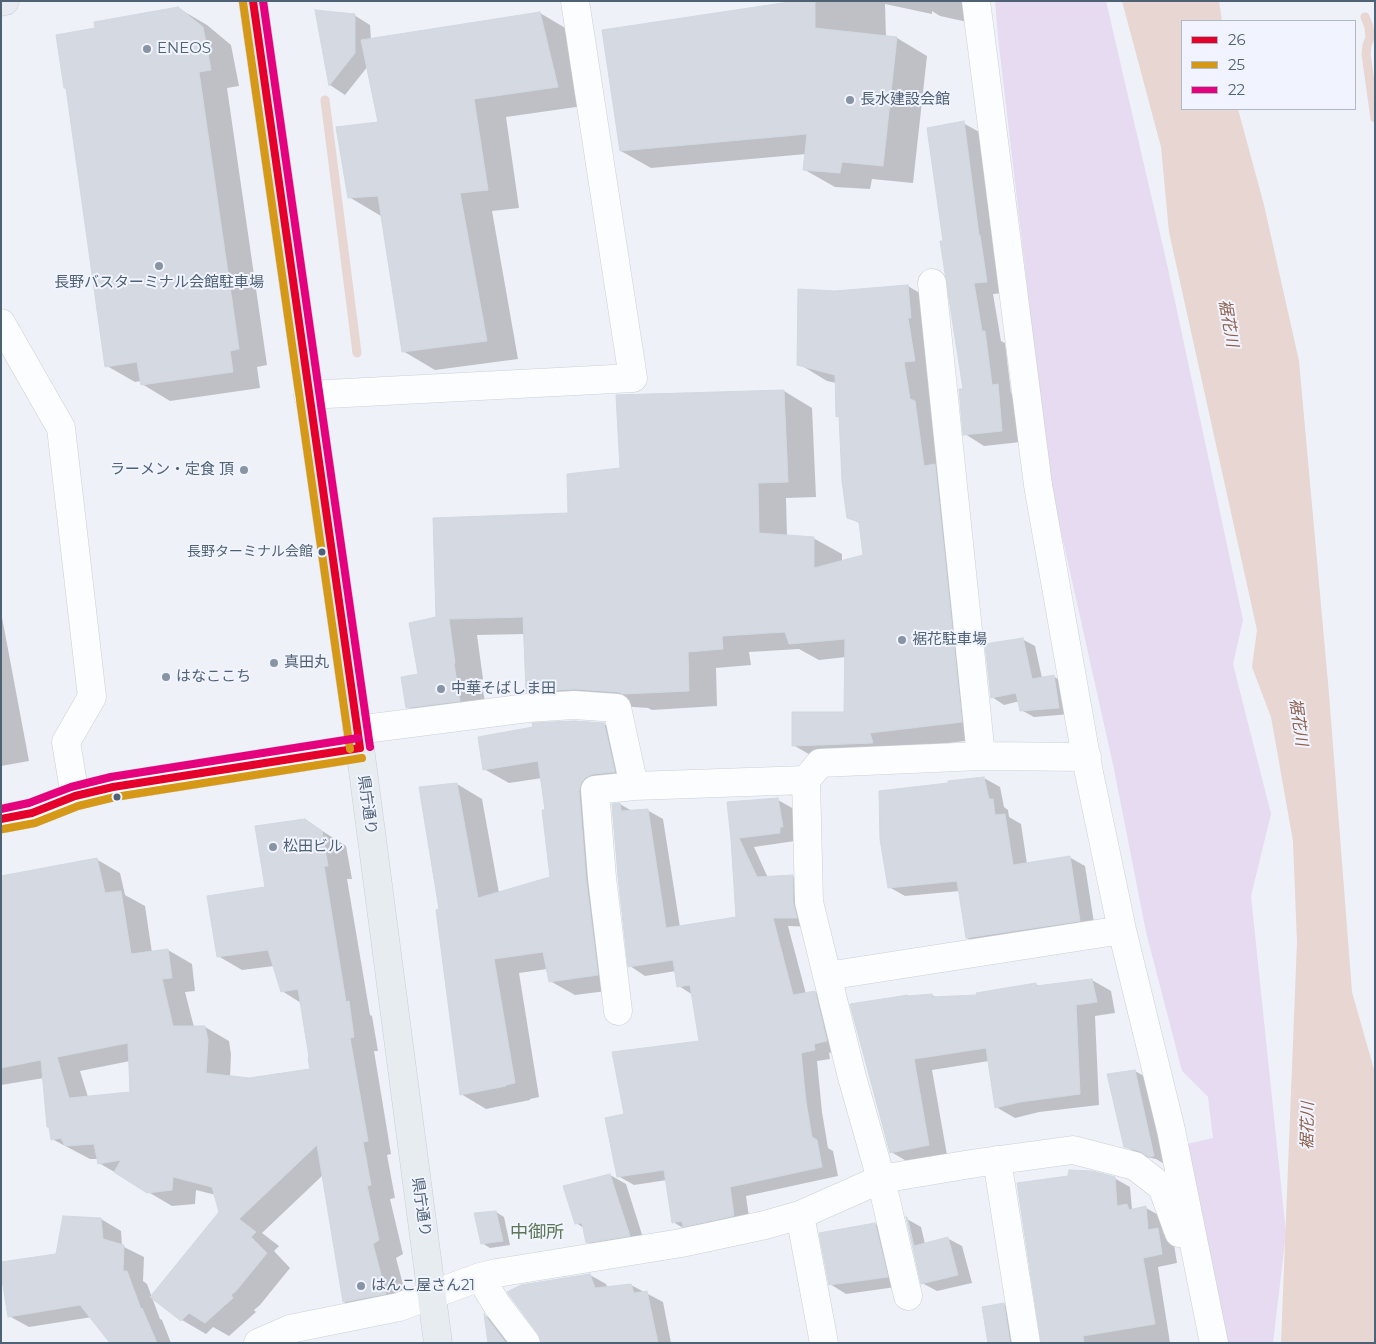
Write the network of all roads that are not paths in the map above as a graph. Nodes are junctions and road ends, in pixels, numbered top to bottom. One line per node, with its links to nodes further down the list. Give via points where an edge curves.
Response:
1 (252, 1): 6 (highway, 県庁通り)
2 (575, 1): 6 (street, via 633,378)
3 (976, 1): 9 (street, via 1038,484)
4 (932, 283): 8 (street)
5 (1, 323): 12 (street, via 62,428 92,697 66,742)
6 (308, 395): 7 (highway, 県庁通り)
7 (358, 739): 11 (street, via 528,708 574,705 617,708); 12 (street); 21 (highway, 県庁通り)
8 (981, 756): 9 (street); 10 (street, via 820,763)
9 (1086, 757): 14 (street)
10 (806, 780): 11 (street); 15 (street, via 809,902)
11 (634, 786): 16 (street, via 595,790)
12 (76, 796): 13 (street, via 32,812)
13 (1, 818)
14 (1122, 930): 15 (street); 23 (street, via 1171,1130)
15 (827, 976): 18 (street)
16 (618, 1011)
17 (997, 1160): 18 (street); 23 (street, via 1073,1150 1135,1166 1162,1187); 28 (street)
18 (881, 1179): 19 (street); 22 (street)
19 (800, 1215): 20 (street, via 765,1226 681,1243); 27 (street)
20 (480, 1277): 21 (street); 26 (street)
21 (433, 1294): 24 (street, via 399,1307 290,1329); 25 (highway, 県庁通り)
22 (908, 1296)
23 (1211, 1331)
24 (258, 1343)
25 (438, 1343)
26 (526, 1343)
27 (824, 1343)
28 (1026, 1343)

